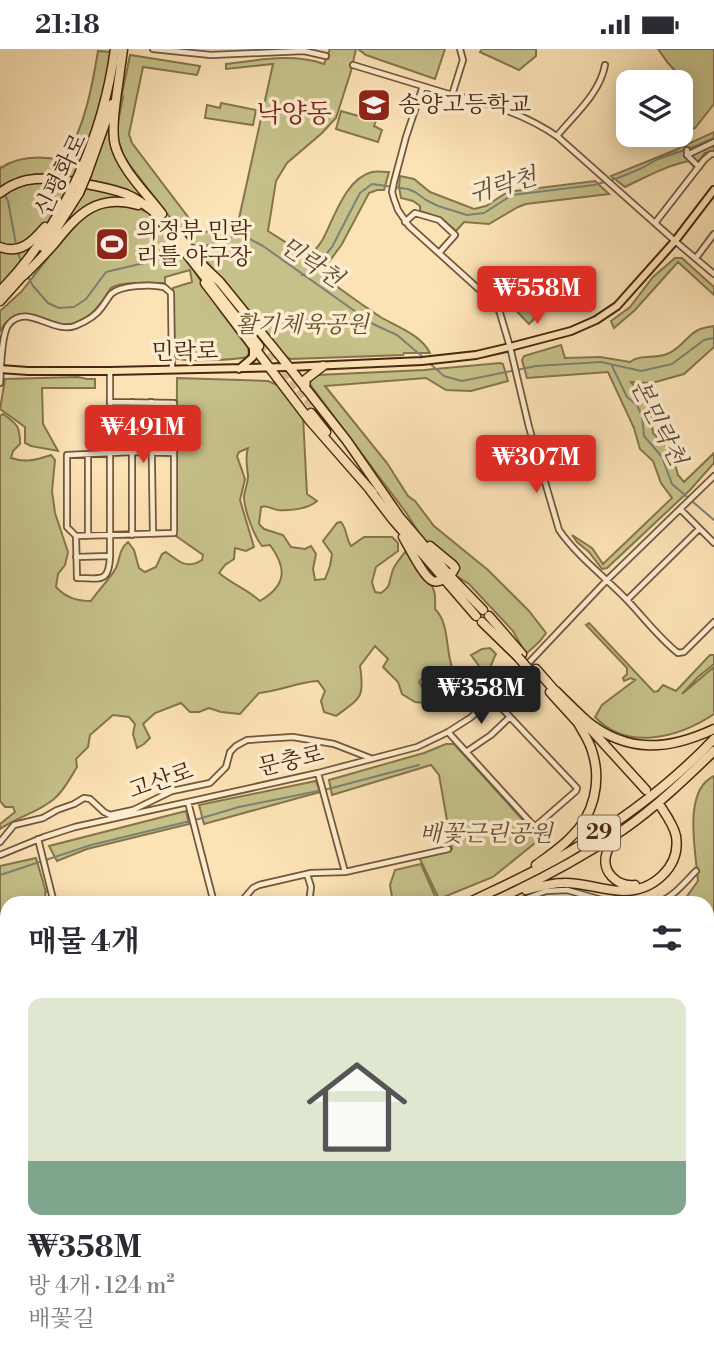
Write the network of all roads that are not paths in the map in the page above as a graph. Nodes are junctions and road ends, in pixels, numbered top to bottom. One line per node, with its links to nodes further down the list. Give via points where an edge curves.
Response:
1 (116, 49): 11 (highway, 신평화로)
2 (123, 49): 11 (highway, 신평화로)
3 (153, 49): 6 (street)
4 (460, 49): 12 (street, via 463,59)
5 (296, 50): 6 (street); 7 (street)
6 (211, 52)
7 (326, 56)
8 (353, 65): 10 (street)
9 (605, 65): 13 (street, via 593,94)
10 (423, 86): 12 (street); 20 (street, via 394,181 394,199)
11 (114, 91): 19 (highway, 신평화로, bridge); 22 (highway, via 117,153)
12 (452, 95): 13 (street, via 514,113)
13 (556, 136): 21 (street)
14 (714, 142): 16 (street, via 687,153)
15 (714, 155): 16 (street)
16 (699, 167): 21 (street)
17 (714, 190): 24 (main road)
18 (0, 191): 22 (highway, via 23,178 50,175 112,187 140,197)
19 (73, 193): 25 (highway, via 27,245); 27 (highway, 신평화로)
20 (405, 222): 26 (street); 26 (street, via 415,213 439,220 455,235)
21 (655, 223): 24 (street)
22 (167, 225): 27 (highway, via 138,204 107,201 82,213); 32 (highway)
23 (714, 234): 28 (street)
24 (675, 241): 28 (street); 33 (main road, via 617,306 596,320)
25 (4, 249)
26 (439, 253): 33 (street, via 497,307)
27 (36, 257): 30 (highway, 신평화로); 30 (highway, 신평화로, via 23,277)
28 (696, 258): 29 (street)
29 (714, 274)
30 (3, 291): 31 (highway, 신평화로)
31 (0, 302)
32 (261, 345): 35 (highway); 36 (highway); 39 (main road)
33 (510, 347): 34 (main road, 민락로, via 413,362); 67 (street, via 559,530)
34 (323, 366): 36 (main road, 민락로); 42 (highway, via 306,379)
35 (269, 367): 36 (main road, 민락로); 39 (main road, 민락로); 46 (highway)
36 (289, 367): 42 (highway)
37 (1, 369): 38 (street, via 9,323 32,316 73,327 94,316 118,289 152,285 171,293); 40 (main road, 민락로); 41 (street)
38 (172, 369): 39 (main road, 민락로); 40 (main road, 민락로)
39 (239, 369)
40 (110, 371): 43 (street)
41 (0, 383)
42 (305, 388): 46 (highway)
43 (110, 402): 44 (street); 49 (street)
44 (132, 402): 45 (street); 47 (street)
45 (150, 402): 48 (street); 50 (street, via 174,403)
46 (314, 413): 53 (highway); 53 (highway, via 347,441)
47 (132, 452): 48 (street); 49 (street); 58 (street)
48 (152, 452): 50 (street); 57 (street)
49 (110, 453): 51 (street); 61 (street)
50 (174, 453): 57 (street, via 174,533)
51 (88, 454): 59 (street, via 67,455 67,527); 60 (street)
52 (714, 476): 54 (street, 문충로)
53 (376, 491): 55 (highway)
54 (681, 509): 56 (street); 67 (street, 문충로)
55 (396, 518): 65 (highway, via 453,565); 66 (highway, via 424,572); 70 (highway)
56 (699, 529): 62 (street); 68 (street)
57 (153, 534): 58 (street)
58 (132, 535): 61 (street)
59 (76, 536): 60 (street); 64 (street)
60 (88, 536): 61 (street)
61 (110, 536): 63 (street)
62 (714, 543)
63 (110, 556): 64 (street); 64 (street, via 110,570 102,578 77,578)
64 (76, 557)
65 (453, 573)
66 (439, 581)
67 (606, 581): 68 (street); 72 (street, 문충로)
68 (627, 600): 69 (street, via 678,653)
69 (714, 622)
70 (534, 671): 71 (highway); 74 (highway)
71 (555, 691): 74 (highway, via 644,792); 75 (highway, via 599,729 643,746 682,742)
72 (493, 699): 73 (street); 76 (street, 문충로)
73 (510, 717): 79 (street); 79 (street, via 576,788 537,825)
74 (577, 721): 91 (highway, via 595,763 592,805 572,837)
75 (714, 729)
76 (448, 733): 79 (street); 80 (street, 문충로)
77 (714, 739): 91 (highway, 29, via 619,820)
78 (714, 751): 83 (highway, 29)
79 (466, 752)
80 (371, 759): 81 (street, 문충로); 85 (street, 고산로, via 334,744 293,737 247,740 236,745 226,767 210,783 172,791 133,810 110,815 84,797 43,818 14,825)
81 (318, 773): 82 (street, 문충로); 89 (street)
82 (188, 801): 84 (street, 문충로); 94 (street)
83 (626, 828): 92 (highway, 29); 92 (highway, via 607,851 605,862 611,876 628,886 640,884 666,866 672,845 660,809 676,835 677,849 662,878 622,891 563,883)
84 (37, 839): 87 (street, 문충로); 93 (street)
85 (0, 842)
86 (448, 849): 89 (street)
87 (0, 855)
88 (696, 871): 101 (street)
89 (345, 872): 90 (street)
90 (307, 874): 95 (street, via 259,885); 96 (street)
91 (518, 879): 97 (highway, 29)
92 (509, 894): 98 (highway, 29)
93 (52, 896)
94 (212, 896)
95 (246, 896)
96 (310, 896)
97 (483, 896)
98 (505, 896)
99 (533, 896): 100 (street, via 567,890)
100 (588, 896)
101 (671, 896)

